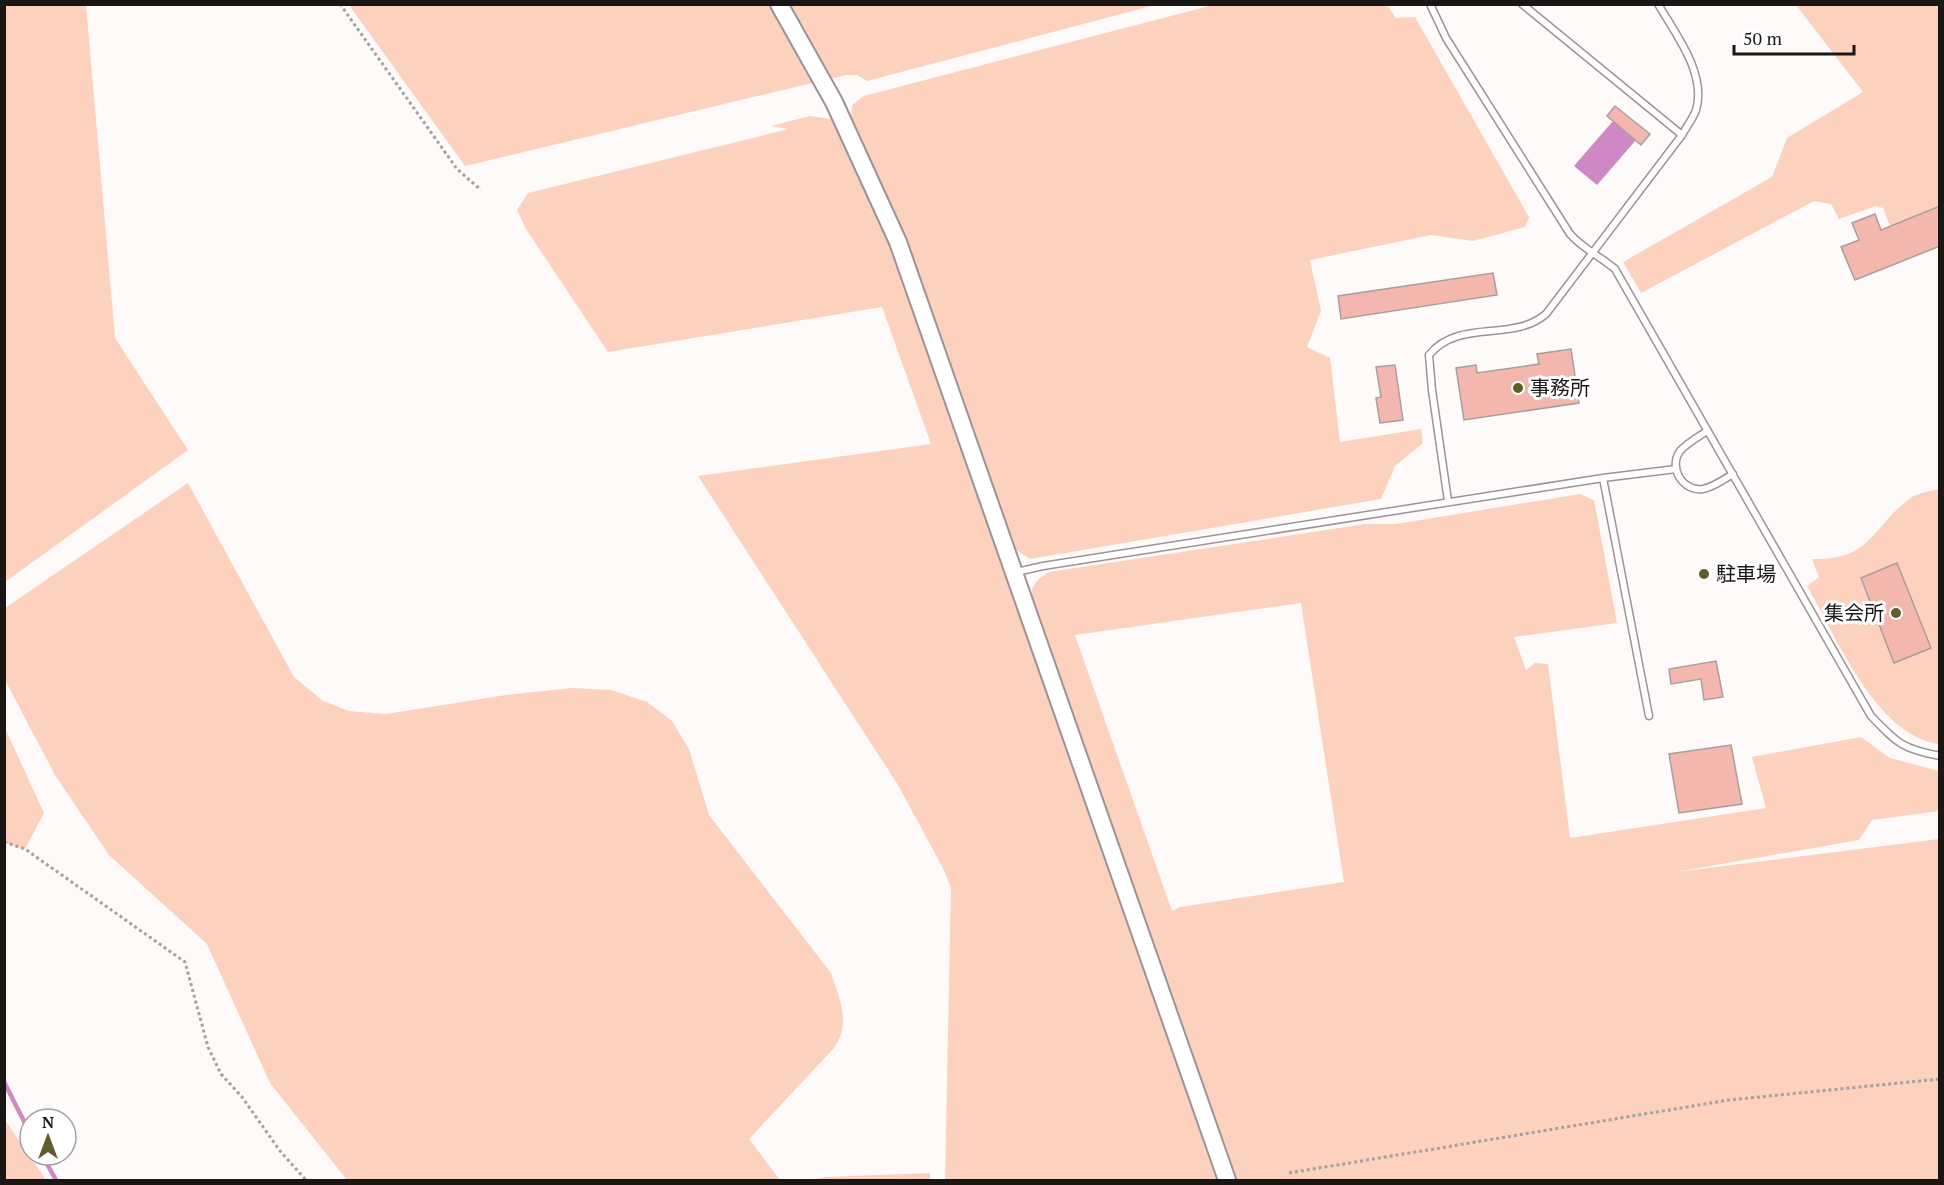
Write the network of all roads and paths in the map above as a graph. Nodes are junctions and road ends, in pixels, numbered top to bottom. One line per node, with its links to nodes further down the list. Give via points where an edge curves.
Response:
1 (340, 4): 7 (path, via 457,169)
2 (779, 4): 14 (street, via 834,102 887,214)
3 (1430, 4): 8 (lane, via 1446,38 1569,234)
4 (1522, 4): 6 (lane)
5 (1658, 4): 6 (lane, via 1691,64 1696,82 1696,109)
6 (1682, 135): 8 (lane)
7 (481, 190)
8 (1593, 254): 9 (lane, via 1615,269); 13 (lane, via 1535,323 1451,337 1429,355)
9 (1707, 431): 10 (lane, via 1681,450); 11 (lane)
10 (1676, 469): 11 (lane, via 1681,480 1694,489 1711,487); 12 (lane)
11 (1733, 474): 16 (lane, via 1871,716 1897,744)
12 (1603, 478): 13 (lane); 15 (lane)
13 (1448, 501): 14 (lane)
14 (1015, 572): 21 (street)
15 (1649, 716)
16 (1940, 756)
17 (4, 842): 20 (path, via 25,849 185,962 208,1047 221,1074)
18 (1940, 1079): 19 (path, via 1729,1100)
19 (1289, 1173)
20 (306, 1180)
21 (1227, 1180)

